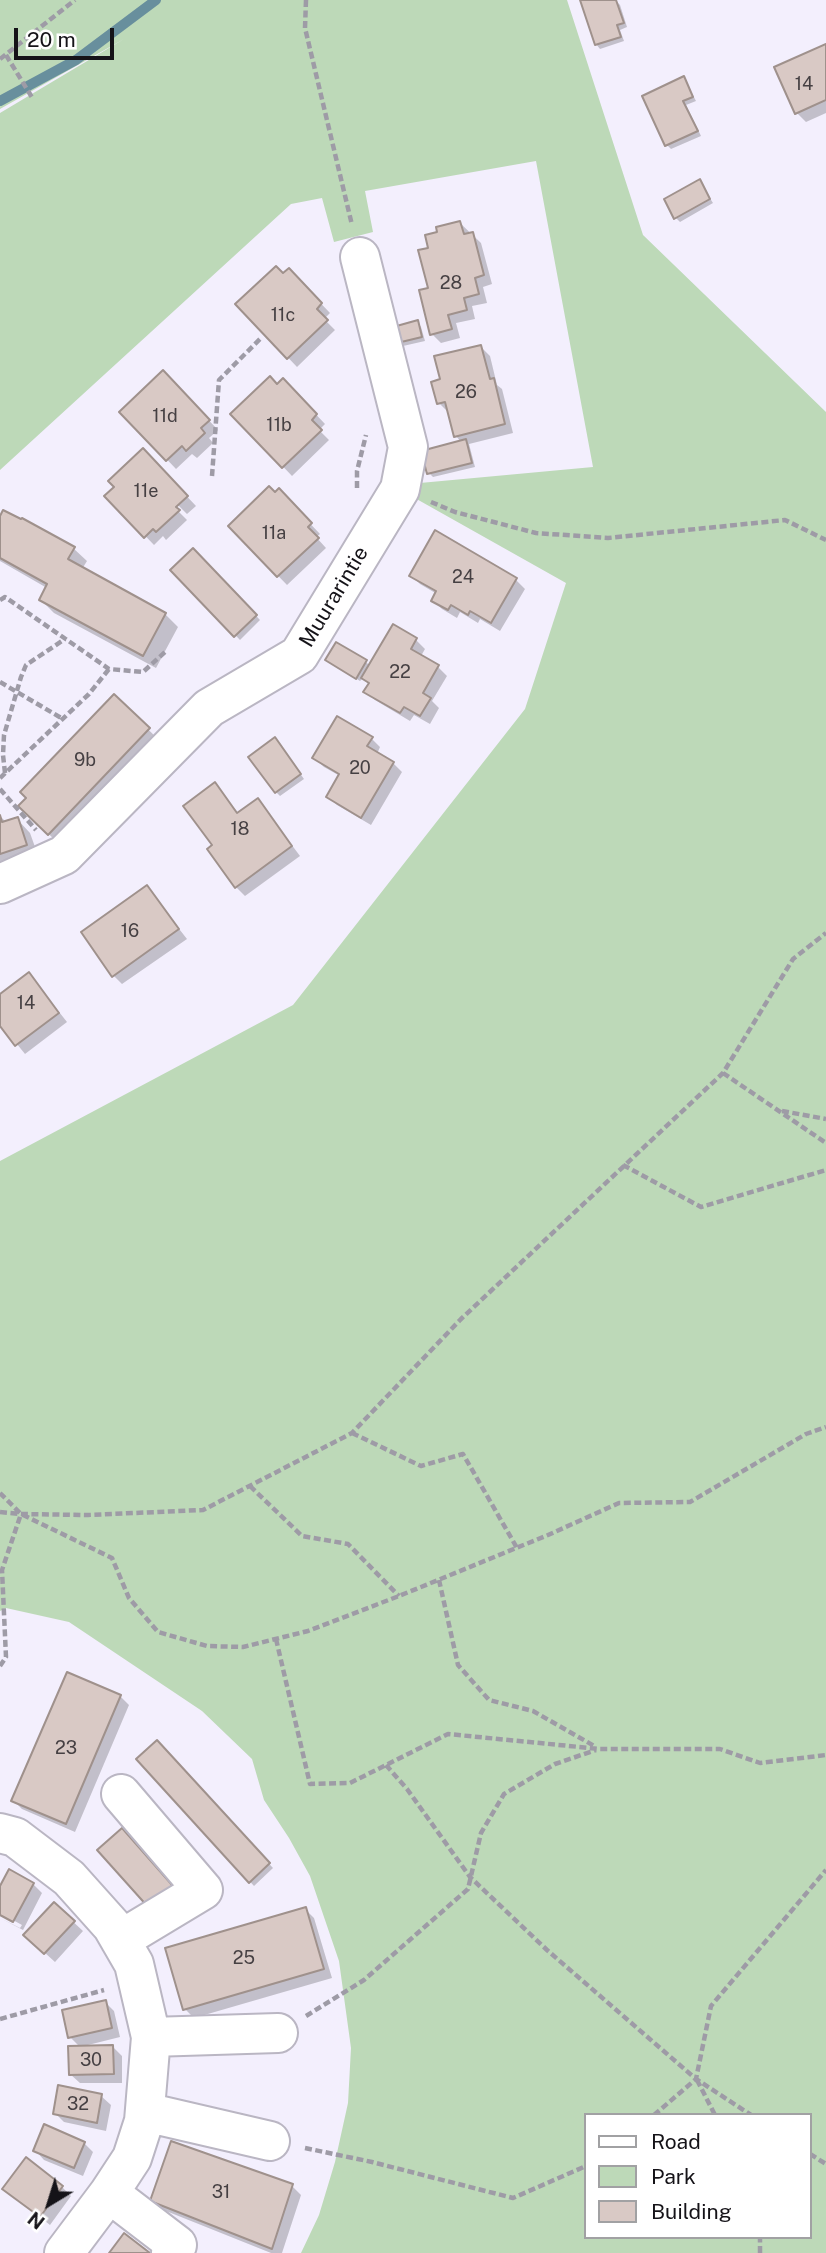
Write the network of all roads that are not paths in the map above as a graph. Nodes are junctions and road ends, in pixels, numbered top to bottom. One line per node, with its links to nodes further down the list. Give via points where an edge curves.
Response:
1 (360, 257): 2 (street, Muurarintie, via 408,447 400,489 299,654 209,708 64,855)
2 (0, 884)
3 (121, 1794): 5 (street, via 203,1890)
4 (0, 1833): 5 (street, via 15,1837 69,1878)
5 (120, 1940): 7 (street, via 134,1964)
6 (278, 2033): 7 (street)
7 (150, 2037): 8 (street)
8 (145, 2112): 9 (street); 10 (street, via 132,2158)
9 (270, 2141)
10 (109, 2193): 11 (street); 12 (street, via 177,2245)
11 (64, 2253)
12 (171, 2253)

